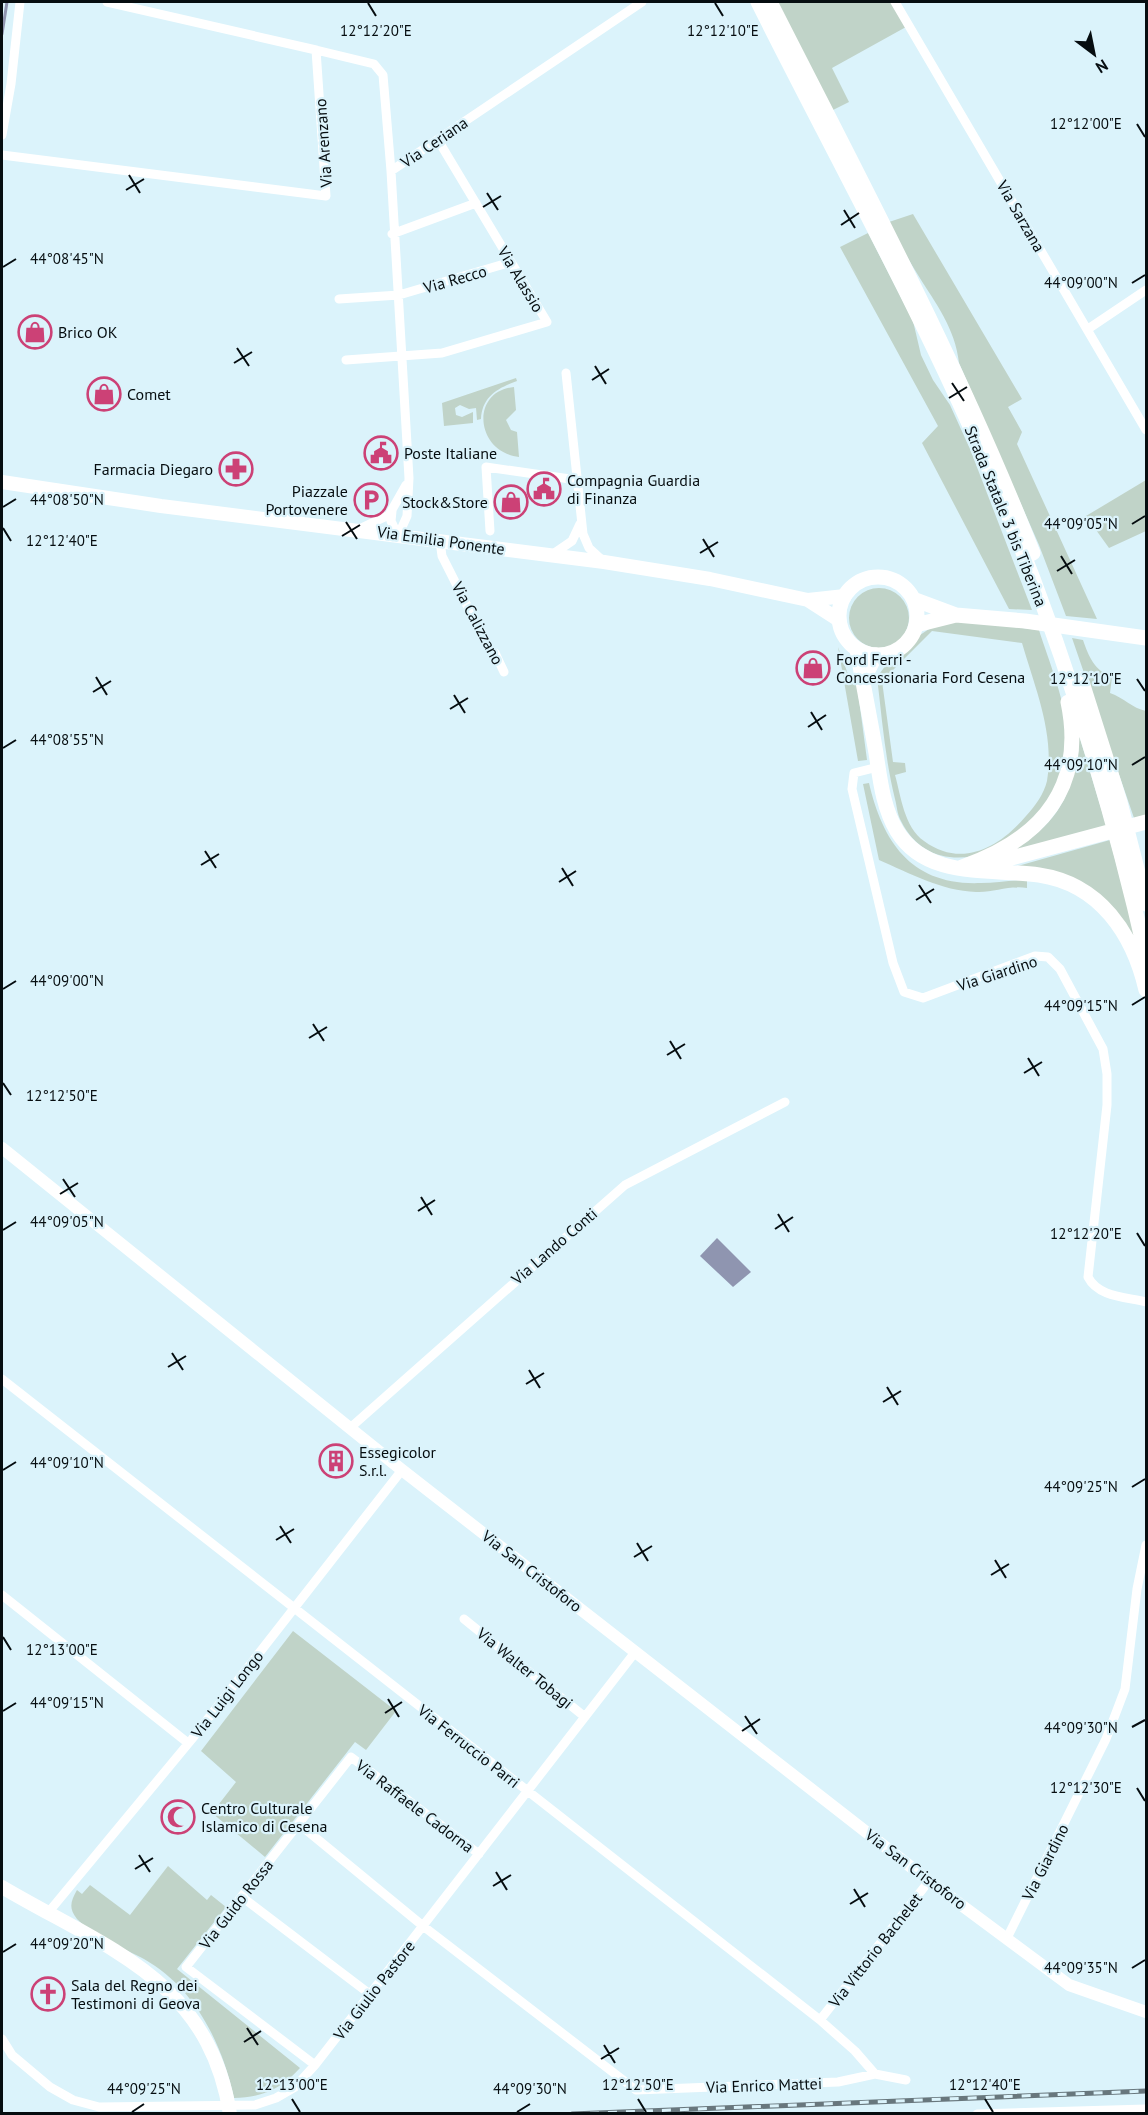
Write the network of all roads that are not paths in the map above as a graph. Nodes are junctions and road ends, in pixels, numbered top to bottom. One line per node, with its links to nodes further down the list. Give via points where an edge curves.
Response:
1 (21, 2): 9 (street)
2 (107, 2): 8 (street)
3 (642, 2): 10 (street, Via Ceriana)
4 (758, 2): 7 (main road, Strada Statale 3 bis Tiberina)
5 (770, 2): 7 (main road, Strada Statale 3 bis Tiberina)
6 (895, 2): 19 (street, Via Sarzana)
7 (778, 30): 49 (main road, Strada Statale 3 bis Tiberina, via 988,467 1043,591 1049,640)
8 (316, 50): 11 (street, Via Arenzano, via 326,196); 12 (street, via 374,64 384,75)
9 (2, 135)
10 (438, 140): 12 (street, Via Ceriana); 13 (street, Via Alassio)
11 (2, 155)
12 (391, 171): 14 (street, Via Ceriana)
13 (476, 203): 14 (street); 15 (street, Via Alassio)
14 (392, 234): 17 (street, Via Ceriana)
15 (511, 262): 17 (street, Via Recco); 20 (street, Via Alassio, via 547,322 442,353)
16 (1146, 290): 19 (street)
17 (399, 295): 18 (street, Via Recco); 20 (street, Via Ceriana)
18 (339, 299)
19 (1088, 329): 23 (street, Via Sarzana)
20 (403, 357): 21 (street); 24 (street, Via Ceriana)
21 (346, 360)
22 (566, 373): 25 (street)
23 (1146, 430)
24 (409, 478): 27 (street); 28 (street, Via Ceriana)
25 (577, 480): 30 (street, via 486,466); 32 (street)
26 (2, 482): 29 (main road, Via Emilia Ponente, via 161,506)
27 (392, 511): 29 (street, via 377,523); 31 (street, via 391,522)
28 (407, 516): 31 (street, Via Ceriana); 33 (street, via 410,527)
29 (359, 529): 31 (main road, Via Emilia Ponente)
30 (490, 531)
31 (398, 534): 33 (main road, Via Emilia Ponente)
32 (580, 534): 35 (street); 36 (street); 37 (street)
33 (420, 538): 34 (main road, Via Emilia Ponente)
34 (440, 541): 35 (main road, Via Emilia Ponente); 47 (street, Via Calizzano, via 442,556)
35 (552, 555): 36 (main road, Via Emilia Ponente)
36 (578, 558): 37 (main road, Via Emilia Ponente)
37 (604, 562): 40 (main road, Via Emilia Ponente)
38 (845, 596): 39 (main road, via 863,580 880,577 899,583); 40 (main road, Via Emilia Ponente); 42 (main road)
39 (913, 599): 41 (main road); 43 (main road)
40 (808, 600): 42 (main road, Via Emilia Ponente)
41 (956, 615): 43 (main road); 44 (main road)
42 (839, 620): 45 (main road, via 848,642)
43 (916, 625): 46 (main road, via 902,647)
44 (1146, 638)
45 (858, 649): 46 (main road); 48 (main road)
46 (876, 655): 48 (main road)
47 (504, 672)
48 (863, 680): 50 (main road)
49 (1071, 680): 52 (main road); 53 (main road, via 1072,754 1065,783 1053,806 1038,825 1019,839)
50 (878, 767): 53 (main road, via 886,806 897,832 912,850 934,863); 60 (street, Via Giardino, via 854,773 852,789 893,963 904,992 923,999 1035,956 1048,957 1060,969 1103,1049 1107,1074 1088,1277 1102,1292)
51 (1146, 822): 53 (main road, via 1008,861)
52 (1133, 857): 54 (main road); 55 (main road); 56 (main road)
53 (957, 868): 57 (main road, via 1039,876 1070,884 1095,899 1130,941)
54 (1146, 880)
55 (1146, 904)
56 (1146, 956)
57 (1146, 990)
58 (785, 1102): 62 (street, Via Lando Conti, via 625,1185)
59 (2, 1148): 62 (street, Via San Cristoforo)
60 (1146, 1302)
61 (2, 1379): 67 (street, Via Ferruccio Parri)
62 (350, 1428): 63 (street, Via San Cristoforo)
63 (402, 1470): 67 (street, Via Luigi Longo); 69 (street, Via San Cristoforo)
64 (1146, 1545): 65 (street, Via Giardino)
65 (1142, 1590): 81 (street, Via Giardino, via 1125,1689 1106,1738)
66 (2, 1595): 71 (street)
67 (293, 1609): 71 (street, Via Luigi Longo); 73 (street, Via Ferruccio Parri)
68 (464, 1619): 70 (street, Via Walter Tobagi)
69 (636, 1651): 70 (street, Via Giulio Pastore); 76 (street, Via San Cristoforo)
70 (585, 1717): 73 (street, Via Giulio Pastore)
71 (188, 1743): 79 (street, Via Luigi Longo)
72 (351, 1757): 74 (street, Via Guido Rossa); 75 (street, Via Raffaele Cadorna)
73 (528, 1792): 75 (street, Via Giulio Pastore); 84 (street, Via Ferruccio Parri)
74 (299, 1824): 78 (street, Via Guido Rossa); 80 (street, Via Enrico Mattei)
75 (479, 1854): 80 (street, Via Giulio Pastore)
76 (929, 1881): 81 (street, Via San Cristoforo); 84 (street, Via Vittorio Bachelet)
77 (2, 1887): 79 (main road)
78 (242, 1897): 82 (street); 86 (street, Via Guido Rossa, via 186,1967)
79 (47, 1914): 90 (main road, via 150,1972 186,2007 211,2047)
80 (423, 1926): 82 (street, Via Giulio Pastore); 87 (street, Via Enrico Mattei, via 636,2090 838,2082)
81 (1007, 1938): 83 (street, Via San Cristoforo, via 1069,1985)
82 (371, 1995): 86 (street, Via Giulio Pastore)
83 (1146, 2012)
84 (820, 2020): 87 (street, Via Ferruccio Parri, via 855,2050)
85 (2, 2039): 86 (street, Via Giulio Pastore, via 12,2055 50,2088 99,2107 255,2105 295,2087)
86 (315, 2065)
87 (875, 2074): 88 (street, Via Enrico Mattei)
88 (906, 2080)
89 (1146, 2109): 91 (street)
90 (230, 2114)
91 (977, 2114)

